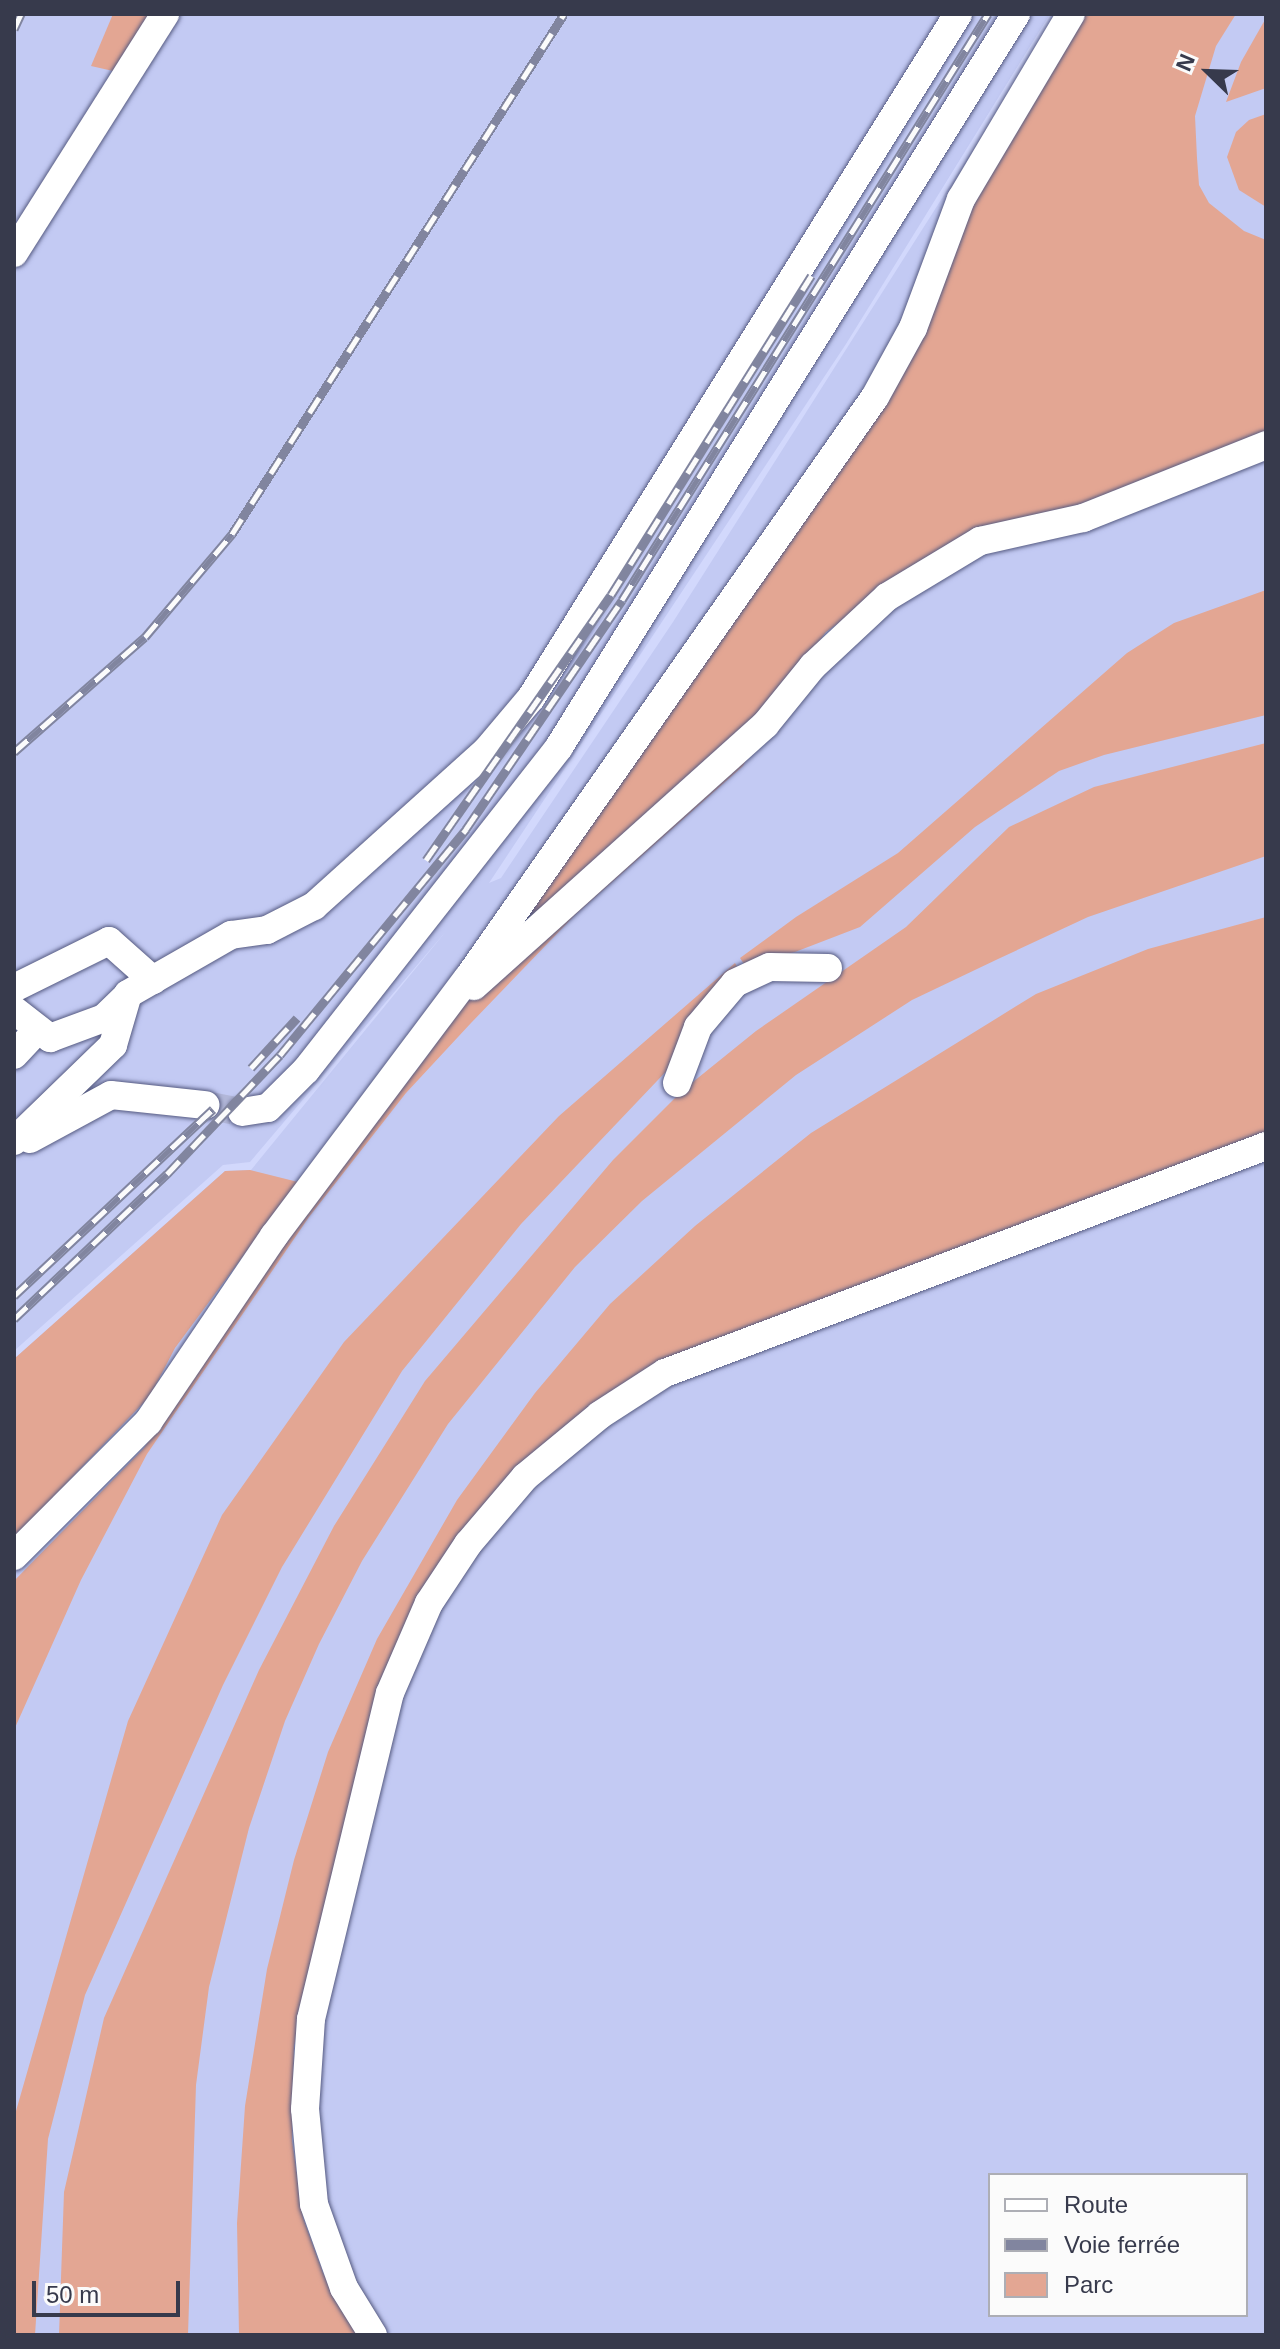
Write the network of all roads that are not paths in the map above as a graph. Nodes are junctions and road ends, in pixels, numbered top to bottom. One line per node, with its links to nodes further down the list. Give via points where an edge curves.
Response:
1 (165, 14): 5 (lane)
2 (958, 14): 8 (lane, via 531,698 487,750 314,906 267,930 231,935)
3 (1016, 14): 16 (lane, via 559,747 306,1070 268,1108)
4 (1071, 14): 10 (lane, via 961,199 913,328 875,397)
5 (14, 253)
6 (1266, 445): 10 (lane, via 1083,518 980,541 887,597 813,666 765,725 698,788 505,960)
7 (828, 968): 14 (lane, via 770,967 735,983 698,1027)
8 (140, 987): 9 (lane, via 109,941); 12 (lane, via 104,1018 68,1034 50,1038); 17 (lane, via 113,1045)
9 (14, 988)
10 (457, 993): 20 (lane, via 274,1236 148,1422)
11 (14, 1010): 12 (lane)
12 (36, 1031): 13 (lane)
13 (14, 1055)
14 (677, 1083)
15 (205, 1105): 19 (lane, via 111,1095)
16 (242, 1112)
17 (14, 1141)
18 (1266, 1146): 23 (lane, via 665,1373 600,1415 525,1477 468,1544 429,1603 390,1693 311,2019 305,2109 314,2204 344,2288)
19 (14, 1149)
20 (50, 1519): 21 (lane); 22 (lane)
21 (14, 1536)
22 (14, 1556)
23 (373, 2335)

